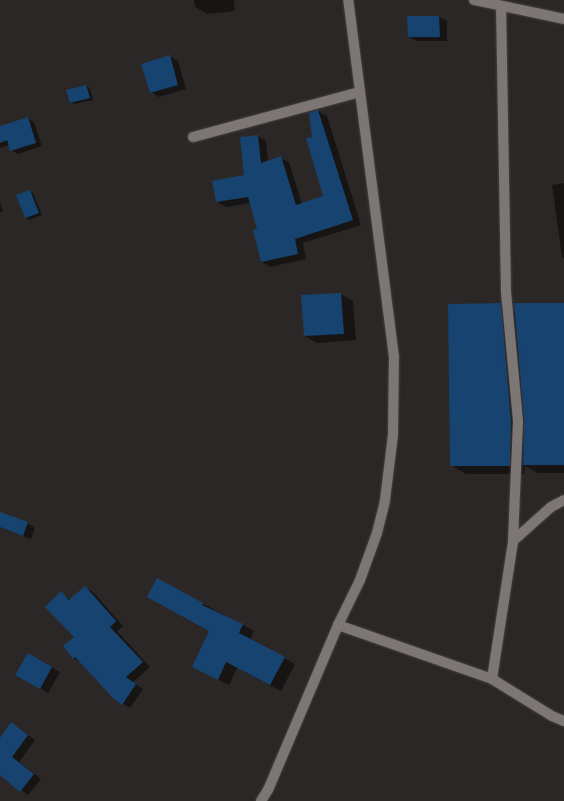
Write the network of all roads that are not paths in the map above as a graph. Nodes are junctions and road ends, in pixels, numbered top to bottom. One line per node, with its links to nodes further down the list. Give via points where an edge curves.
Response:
1 (348, 0): 5 (street)
2 (474, 0): 3 (street)
3 (501, 6): 4 (street); 8 (street, via 506,291 518,421)
4 (564, 19)
5 (360, 92): 6 (street); 9 (street, via 394,357 393,435 385,500 377,533 360,580)
6 (193, 137)
7 (564, 500): 8 (street, via 552,507)
8 (513, 541): 10 (street)
9 (338, 625): 10 (street); 12 (street, via 268,790)
10 (492, 679): 11 (street)
11 (564, 721)
12 (261, 801)

